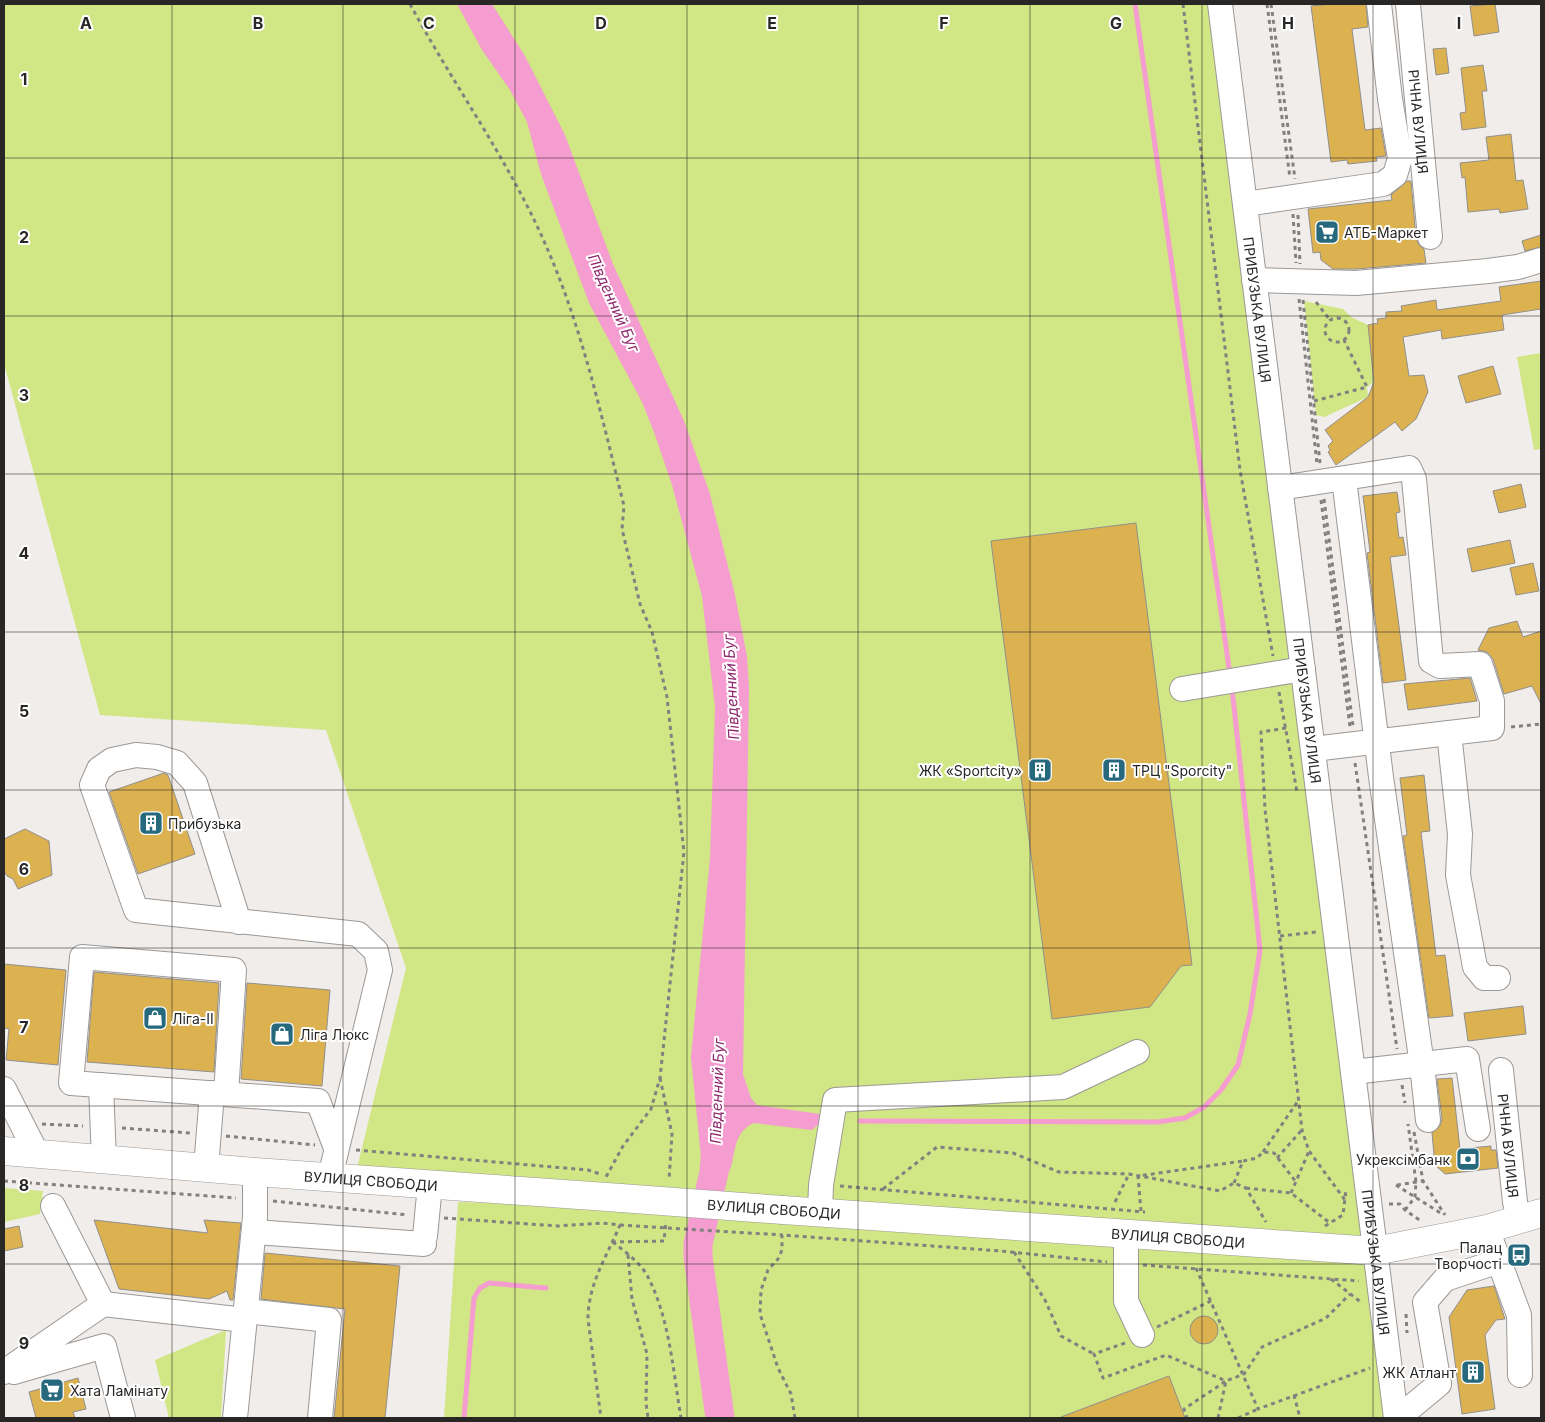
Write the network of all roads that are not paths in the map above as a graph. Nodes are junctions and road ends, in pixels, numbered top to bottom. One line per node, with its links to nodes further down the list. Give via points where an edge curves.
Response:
1 (1221, 4): 4 (street, ПРИБУЗЬКА ВУЛИЦЯ)
2 (1379, 4): 4 (street, via 1390,99 1400,146 1396,175 1383,184)
3 (1408, 4): 5 (street, РІЧНА ВУЛИЦЯ)
4 (1245, 204): 7 (street, ПРИБУЗЬКА ВУЛИЦЯ)
5 (1430, 237)
6 (1541, 260): 7 (street, via 1488,271 1356,283)
7 (1254, 280): 9 (street, ПРИБУЗЬКА ВУЛИЦЯ)
8 (1344, 479): 9 (street); 12 (street, via 1409,468 1414,479 1432,661 1440,666 1480,664 1492,701 1492,728); 13 (street)
9 (1280, 488): 10 (street, ПРИБУЗЬКА ВУЛИЦЯ)
10 (1303, 669): 11 (street); 14 (street, ПРИБУЗЬКА ВУЛИЦЯ)
11 (1182, 689)
12 (1449, 733): 13 (street); 16 (street, via 1460,834 1458,875 1475,967 1484,978)
13 (1377, 742): 14 (street); 18 (street)
14 (1313, 749): 20 (street, ПРИБУЗЬКА ВУЛИЦЯ)
15 (239, 922): 15 (street, via 136,910 92,785 99,769 112,760 136,755 177,763 194,782); 26 (street, via 358,934 376,951 380,970)
16 (1498, 978)
17 (1137, 1052): 35 (street, via 1063,1087 835,1100 821,1185)
18 (1422, 1065): 20 (street); 24 (street); 25 (street, via 1468,1059)
19 (1501, 1070): 36 (street, РІЧНА ВУЛИЦЯ, via 1515,1202)
20 (1353, 1072): 40 (street, ПРИБУЗЬКА ВУЛИЦЯ)
21 (101, 1085): 23 (street); 23 (street, via 71,1083 82,957 234,970); 29 (street)
22 (4, 1089): 28 (street)
23 (219, 1094): 26 (street, via 318,1101); 30 (street)
24 (1428, 1120)
25 (1478, 1129)
26 (336, 1148): 32 (street)
27 (4, 1151): 28 (main road, ВУЛИЦЯ СВОБОДИ)
28 (37, 1154): 29 (main road, ВУЛИЦЯ СВОБОДИ)
29 (104, 1160): 30 (main road, ВУЛИЦЯ СВОБОДИ)
30 (206, 1168): 31 (main road, ВУЛИЦЯ СВОБОДИ)
31 (255, 1172): 32 (main road, ВУЛИЦЯ СВОБОДИ); 38 (street)
32 (330, 1178): 33 (main road, ВУЛИЦЯ СВОБОДИ)
33 (430, 1185): 35 (main road, ВУЛИЦЯ СВОБОДИ, bridge, via 593,1196 620,1211 782,1222); 38 (street, via 425,1232)
34 (53, 1206): 42 (street)
35 (820, 1212): 39 (main road, ВУЛИЦЯ СВОБОДИ)
36 (1530, 1217): 37 (main road, ВУЛИЦЯ СВОБОДИ)
37 (1487, 1229): 40 (main road, ВУЛИЦЯ СВОБОДИ); 41 (street)
38 (254, 1232): 43 (street)
39 (1126, 1234): 40 (main road, ВУЛИЦЯ СВОБОДИ); 44 (street, via 1126,1300)
40 (1375, 1251): 51 (street, ПРИБУЗЬКА ВУЛИЦЯ)
41 (1499, 1261): 46 (street, via 1519,1315); 51 (street, via 1445,1279 1425,1302 1439,1384)
42 (103, 1304): 43 (street); 45 (street)
43 (246, 1316): 49 (street); 50 (street, via 329,1320)
44 (1133, 1339)
45 (4, 1372)
46 (1520, 1375)
47 (4, 1376): 48 (street, via 104,1346)
48 (123, 1418)
49 (235, 1418)
50 (320, 1418)
51 (1397, 1418)

